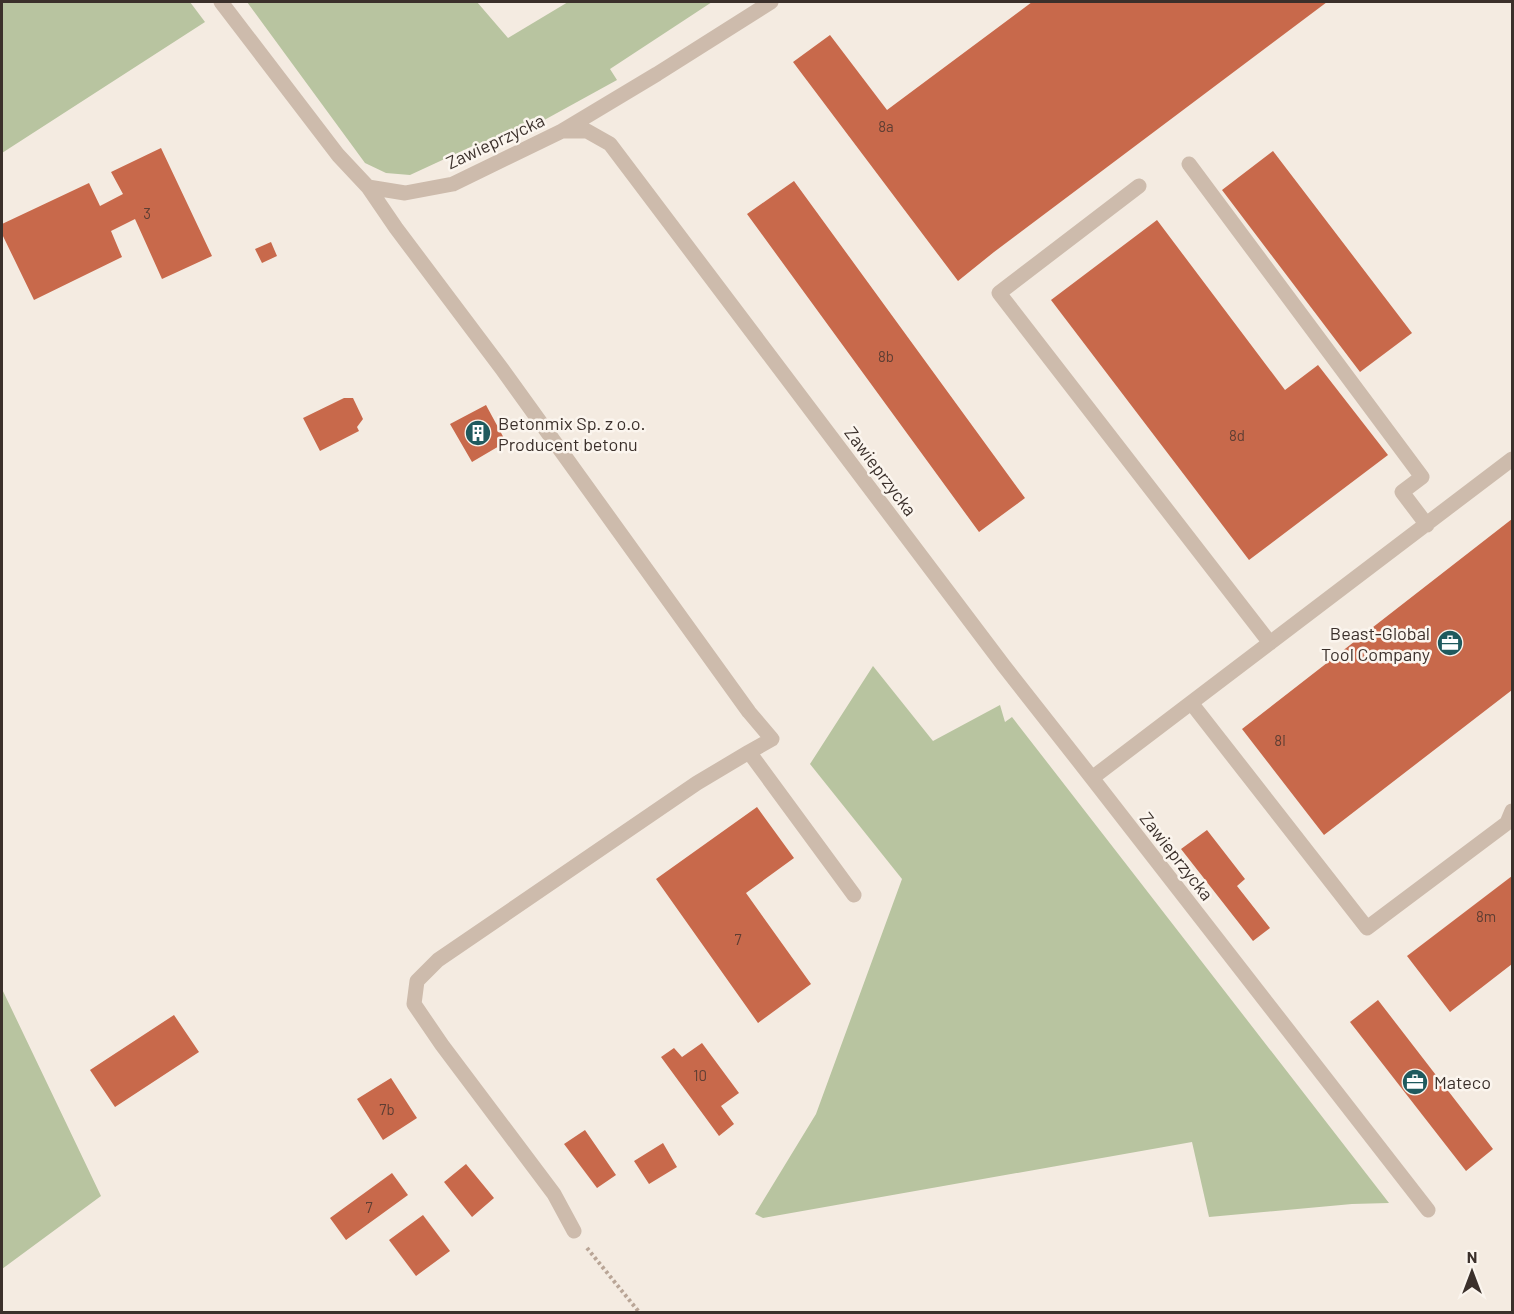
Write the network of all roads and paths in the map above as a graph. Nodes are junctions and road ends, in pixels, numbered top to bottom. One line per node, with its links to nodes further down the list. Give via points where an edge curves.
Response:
1 (221, 2): 6 (street, via 338,155)
2 (771, 2): 3 (street)
3 (562, 131): 6 (street, Zawieprzycka, via 453,184 405,193); 12 (street, Zawieprzycka, via 587,131 610,144 996,657)
4 (1189, 164): 8 (street, via 1422,477 1401,492)
5 (1140, 186): 9 (street, via 999,293)
6 (368, 187): 11 (street, via 748,712 772,739)
7 (1512, 459): 8 (street)
8 (1427, 525): 9 (street)
9 (1270, 643): 10 (street)
10 (1191, 704): 12 (street); 13 (street, via 1367,928 1508,823)
11 (749, 752): 14 (street); 16 (street, via 697,783 438,960 417,981 414,1004 554,1194)
12 (1092, 778): 15 (street, Zawieprzycka)
13 (1512, 811)
14 (854, 895)
15 (1428, 1210)
16 (574, 1231): 17 (path)
17 (639, 1312)

